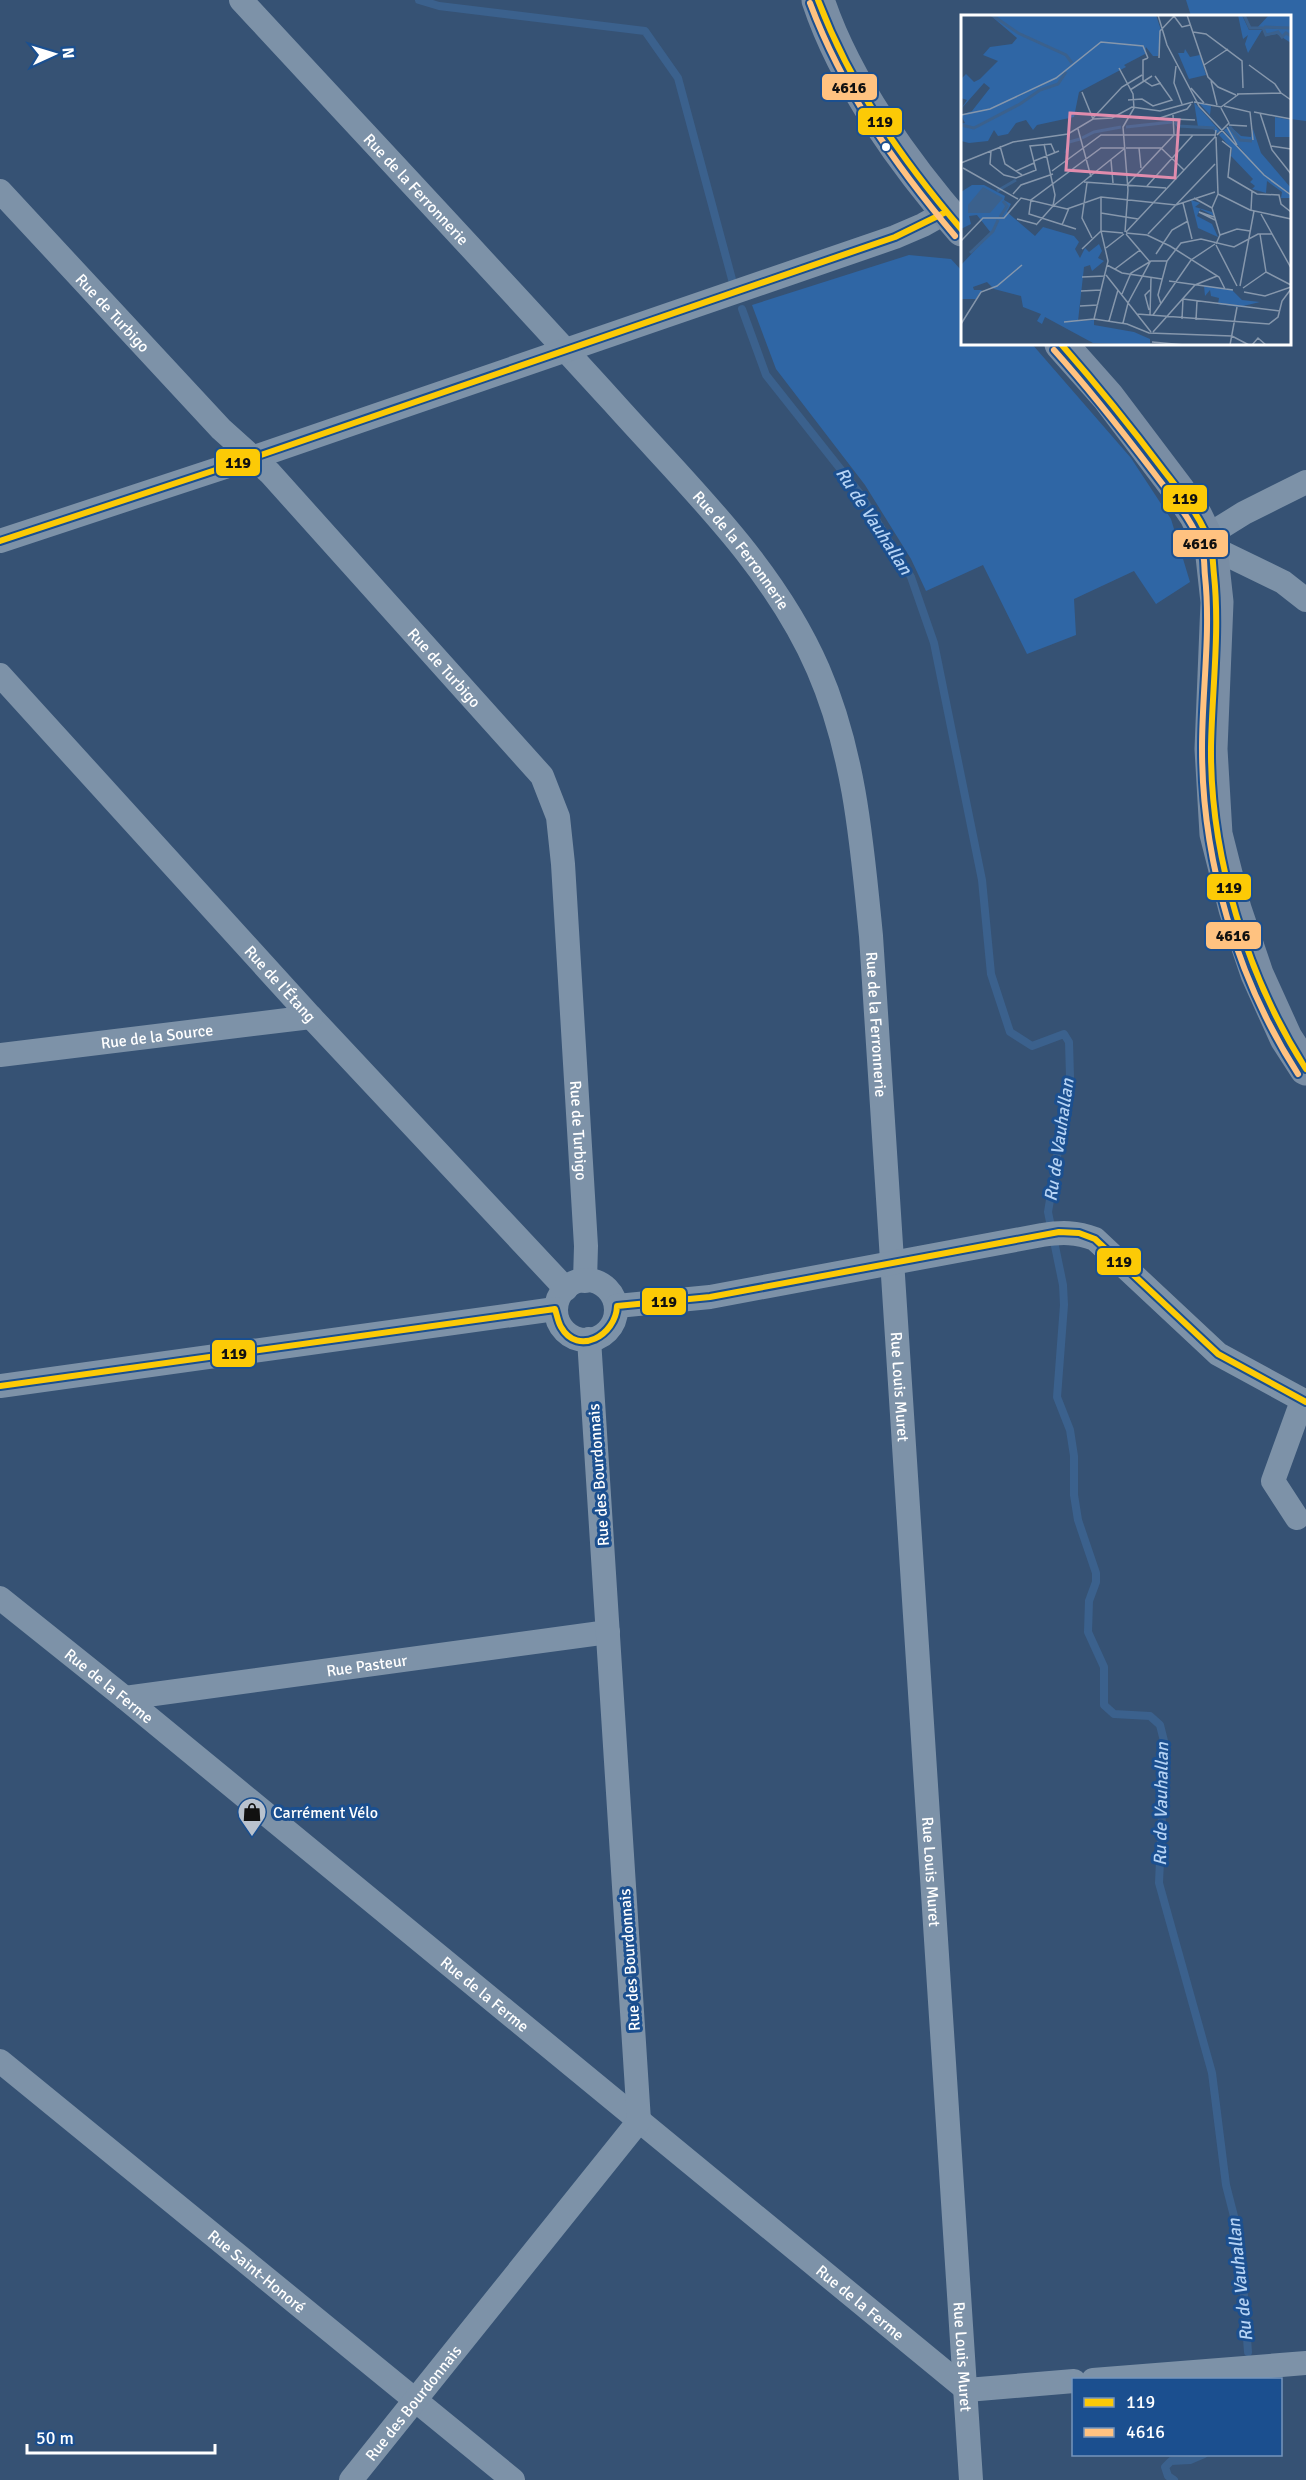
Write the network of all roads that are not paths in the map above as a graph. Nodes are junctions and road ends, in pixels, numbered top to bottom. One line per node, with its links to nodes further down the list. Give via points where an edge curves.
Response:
1 (241, 0): 6 (street, Rue de la Ferronnerie)
2 (818, 0): 4 (main road, via 858,90)
3 (0, 190): 7 (street, Rue de Turbigo, via 220,429)
4 (954, 221): 6 (street, via 924,225)
5 (1062, 345): 10 (main road, via 1172,482)
6 (564, 349): 7 (street); 16 (street, Rue de la Ferronnerie, via 739,543 782,601 818,668 842,736 861,836)
7 (252, 458): 9 (street); 17 (street, Rue de Turbigo, via 270,473 542,776 558,817 585,1234)
8 (1306, 482): 10 (street, via 1244,513)
9 (0, 541)
10 (1209, 541): 11 (street, via 1283,582); 15 (main road, via 1217,602 1211,749 1216,834 1257,974 1286,1038)
11 (1306, 600)
12 (0, 675): 13 (street, Rue de l'Étang)
13 (311, 1017): 14 (street, Rue de la Source); 17 (street, Rue de l'Étang)
14 (0, 1055)
15 (1306, 1070)
16 (892, 1264): 18 (street, via 710,1297); 21 (street, via 1051,1234 1079,1233 1095,1239 1218,1354); 31 (street, Rue Louis Muret)
17 (569, 1293): 18 (street, via 594,1281 609,1290); 19 (street, via 559,1326 580,1341); 20 (street)
18 (617, 1306): 19 (street, via 607,1333)
19 (589, 1340): 24 (street, Rue des Bourdonnais)
20 (0, 1386)
21 (1304, 1402): 22 (street, via 1273,1481)
22 (1297, 1518)
23 (0, 1598): 25 (street, Rue de la Ferme)
24 (608, 1632): 25 (street, Rue Pasteur); 27 (street, Rue des Bourdonnais)
25 (125, 1698): 27 (street, Rue de la Ferme)
26 (0, 2061): 32 (street, Rue Saint-Honoré)
27 (639, 2121): 31 (street, Rue de la Ferme); 32 (street, Rue des Bourdonnais)
28 (1306, 2363): 29 (street)
29 (1106, 2378)
30 (1072, 2381): 31 (street)
31 (967, 2390): 35 (street, Rue Louis Muret)
32 (416, 2401): 33 (street, Rue des Bourdonnais); 34 (street, Rue Saint-Honoré)
33 (351, 2480)
34 (513, 2480)
35 (971, 2480)

